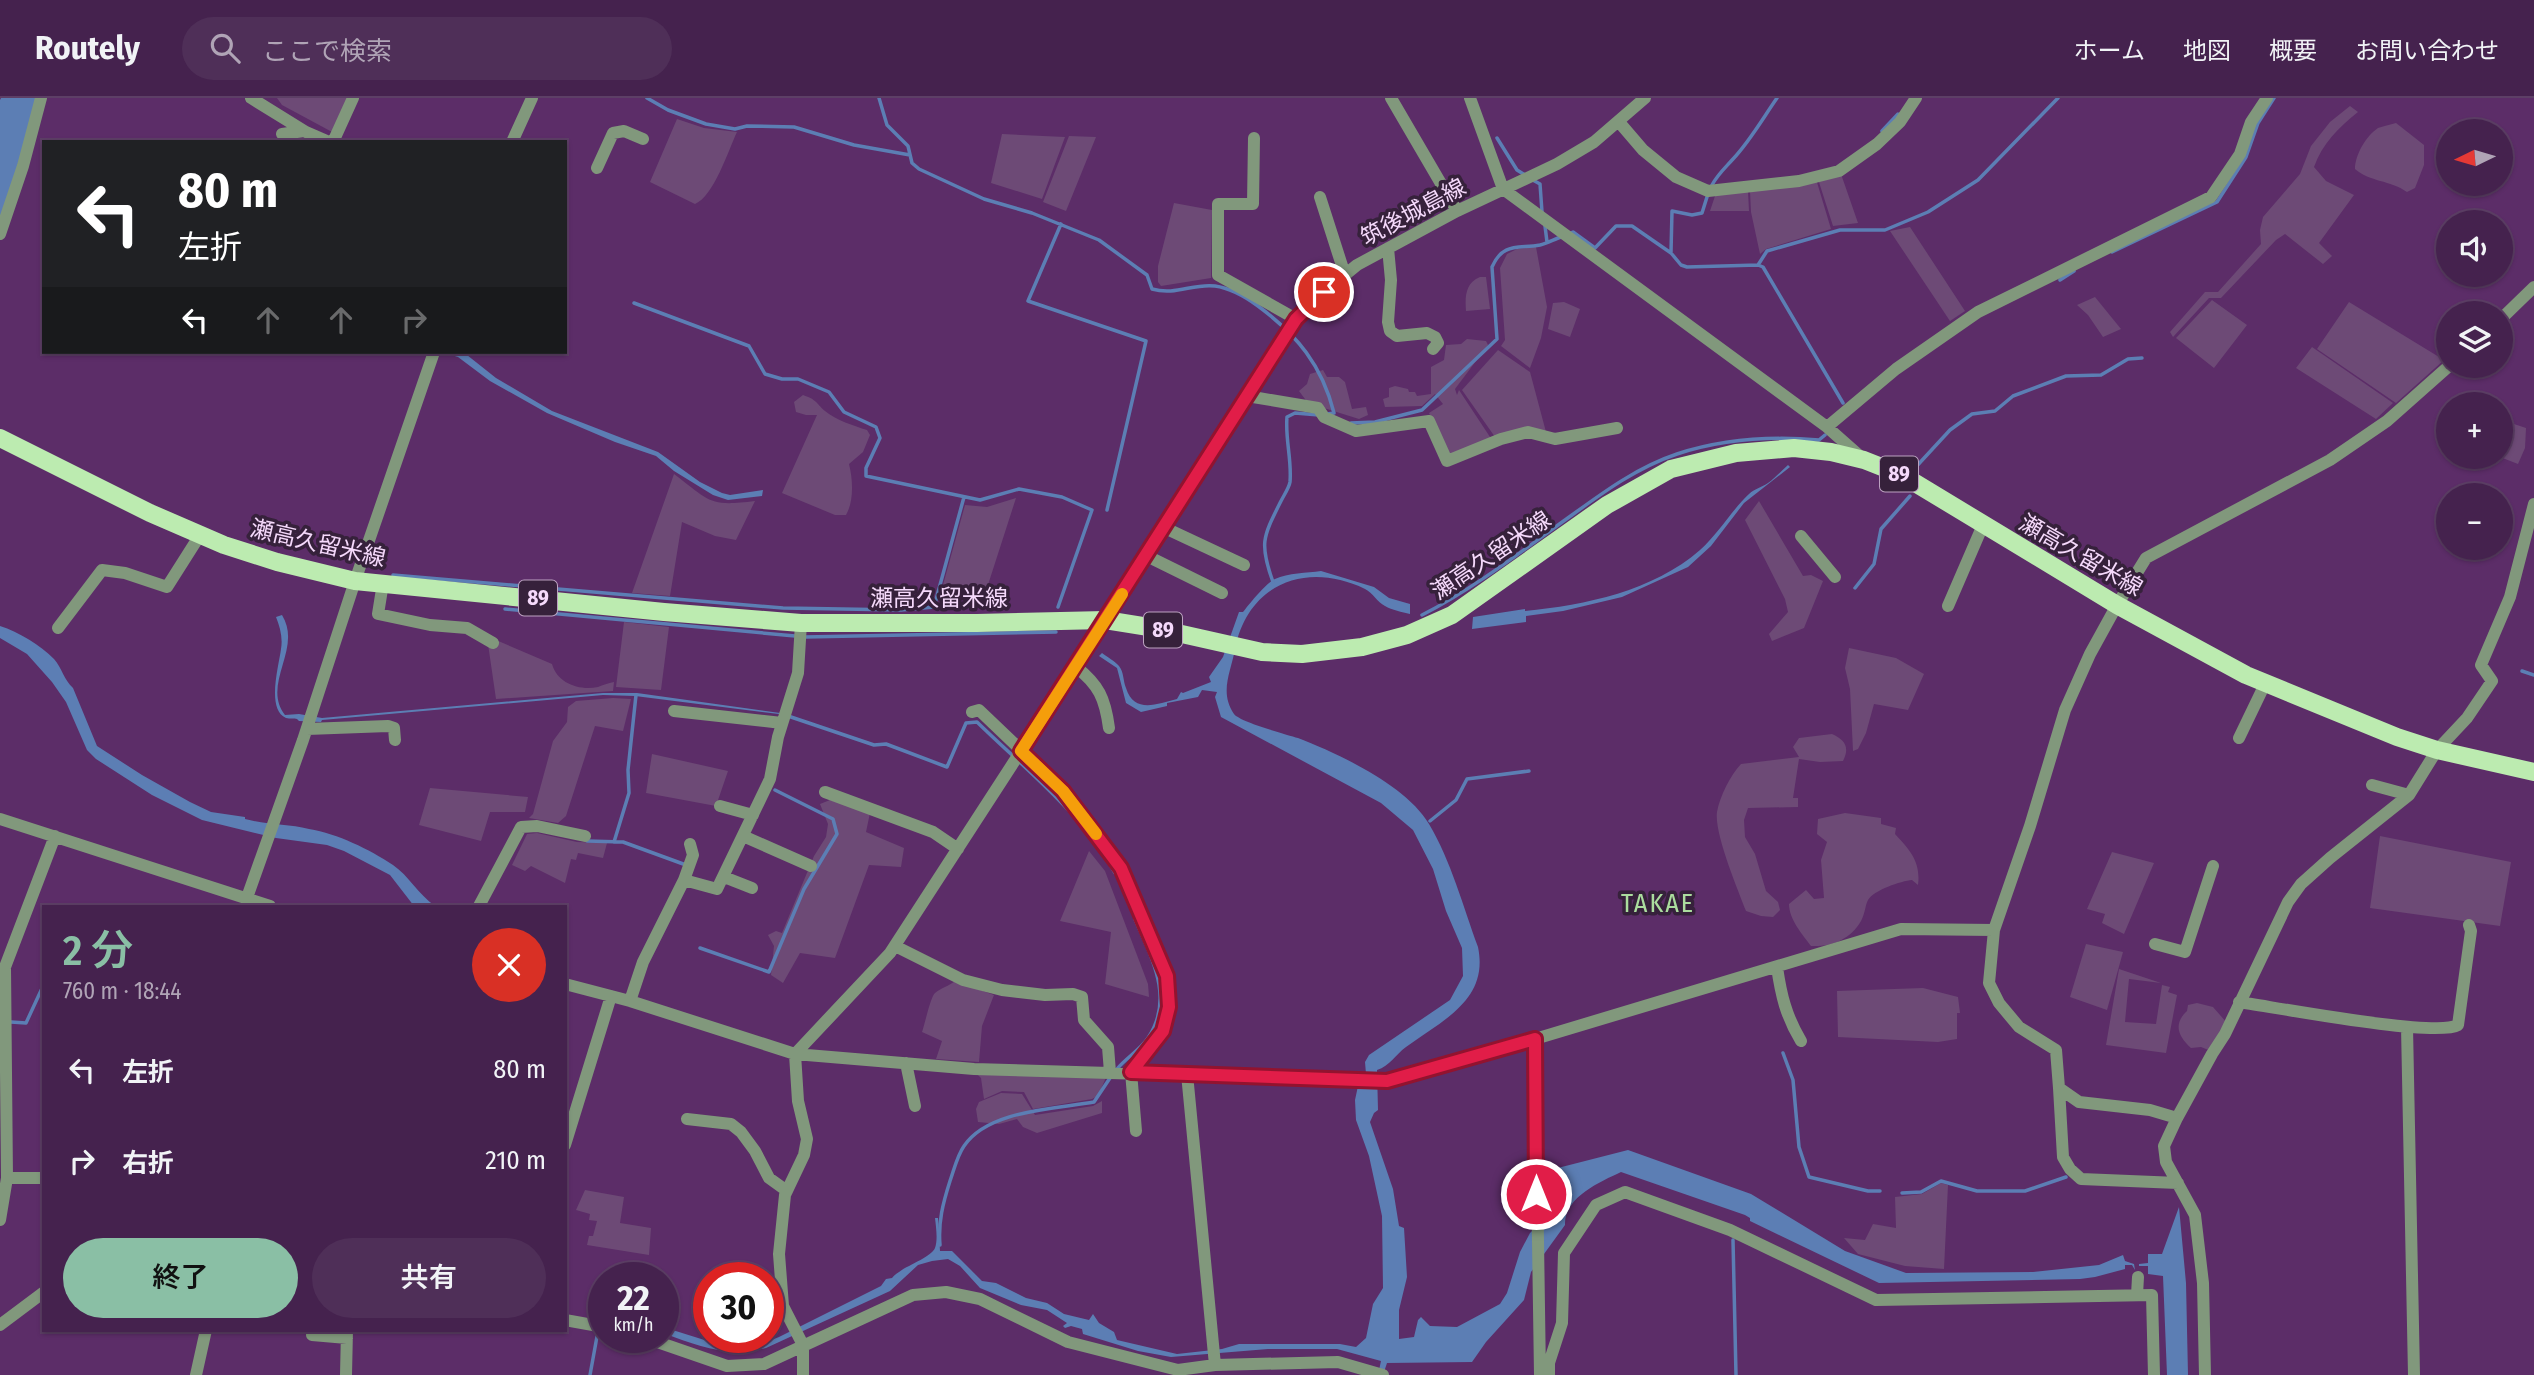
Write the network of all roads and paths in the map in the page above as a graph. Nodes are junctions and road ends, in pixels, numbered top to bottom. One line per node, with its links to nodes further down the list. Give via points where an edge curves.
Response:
1 (41, 98): 22 (street)
2 (251, 98): 11 (street)
3 (353, 98): 16 (street)
4 (532, 98): 17 (street)
5 (1391, 98): 21 (street)
6 (1470, 98): 19 (street)
7 (1645, 98): 10 (street, 筑後城島線)
8 (1916, 98): 10 (street, via 1877,144 1839,170 1799,181 1708,191 1676,177)
9 (2267, 98): 32 (street, via 2250,122 2240,154 2211,197 1978,312 1896,369)
10 (1619, 122): 19 (street, 筑後城島線, via 1557,164)
11 (304, 131): 12 (street); 15 (street)
12 (282, 134)
13 (1254, 138): 27 (street, via 1254,204 1218,204 1218,275)
14 (643, 139): 18 (street, via 624,131 613,133)
15 (326, 140)
16 (332, 140)
17 (513, 140)
18 (597, 168)
19 (1503, 189): 21 (street, 筑後城島線); 32 (street)
20 (1320, 197): 24 (street)
21 (1457, 211): 23 (street, 筑後城島線)
22 (0, 234)
23 (1388, 248): 24 (street, 筑後城島線); 28 (street, via 1390,331 1397,336 1427,333 1438,343)
24 (1345, 275): 27 (street, 筑後城島線)
25 (2534, 288): 26 (street)
26 (2513, 308)
27 (1296, 319): 31 (street, 筑後城島線)
28 (1433, 348)
29 (432, 354): 44 (street)
30 (2436, 378): 48 (street, via 2387,421 2330,460 2146,558)
31 (1247, 396): 33 (street, via 1318,408 1324,417 1356,431 1429,421 1447,461 1528,432 1555,439); 38 (street, 筑後城島線)
32 (1827, 427): 35 (street)
33 (1617, 428)
34 (0, 438): 39 (main road, 瀬高久留米線 / 89)
35 (1864, 460): 37 (main road, 瀬高久留米線 / 89, via 1902,475); 49 (main road, 瀬高久留米線 / 89, via 1794,448 1735,453 1671,469 1607,505 1452,615 1407,635 1362,647 1262,652)
36 (2534, 504): 62 (street, via 2510,597 2481,665 2492,681 2467,718)
37 (1983, 525): 47 (street); 48 (main road, 瀬高久留米線 / 89)
38 (1164, 528): 41 (street, 筑後城島線); 42 (street)
39 (200, 535): 44 (main road, 瀬高久留米線 / 89, via 277,562); 51 (street, via 167,587 102,570)
40 (1801, 536): 43 (street)
41 (1147, 555): 46 (street); 49 (street, 筑後城島線)
42 (1244, 565)
43 (1835, 577)
44 (355, 581): 45 (main road, 瀬高久留米線 / 89); 59 (street)
45 (383, 583): 50 (main road, 瀬高久留米線 / 89); 52 (street, via 378,614 467,628)
46 (1222, 593)
47 (1948, 606)
48 (2117, 606): 54 (main road, 瀬高久留米線 / 89); 85 (street, via 2065,710)
49 (1105, 620): 50 (main road, 瀬高久留米線 / 89); 53 (street, 筑後城島線)
50 (801, 622): 57 (street, via 798,673)
51 (58, 628)
52 (494, 643)
53 (1075, 666): 58 (street, via 1106,702); 63 (street, 筑後城島線)
54 (2265, 684): 60 (street); 62 (main road, 瀬高久留米線 / 89)
55 (674, 711): 57 (street)
56 (972, 712): 63 (street, via 979,710)
57 (782, 723): 69 (street, via 770,779)
58 (1109, 728)
59 (307, 729): 61 (street, via 388,726 394,728); 81 (street)
60 (2239, 738)
61 (395, 740)
62 (2437, 750): 64 (main road, 瀬高久留米線 / 89); 67 (street)
63 (1021, 751): 75 (street, 筑後城島線); 100 (street, via 1063,791 1121,868 1167,976 1169,1007 1163,1031)
64 (2534, 772)
65 (2372, 785): 67 (street)
66 (825, 792): 75 (street, via 933,832)
67 (2409, 795): 93 (street, via 2301,884)
68 (720, 806): 69 (street)
69 (753, 815): 73 (street)
70 (0, 819): 71 (street)
71 (55, 836): 81 (street); 90 (street, via 5,967)
72 (586, 836): 83 (street, via 521,827)
73 (743, 836): 76 (street); 78 (street)
74 (690, 844): 79 (street, via 693,855)
75 (958, 849): 87 (street, 筑後城島線)
76 (811, 866)
77 (2213, 866): 86 (street, via 2185,953)
78 (724, 877): 79 (street, via 717,889); 80 (street)
79 (684, 880): 92 (street, via 643,961)
80 (752, 888)
81 (245, 902): 82 (street)
82 (264, 905)
83 (480, 905)
84 (2469, 925): 94 (street, via 2458,1025 2452,1029)
85 (1994, 930): 88 (street, via 1901,929); 102 (street, via 1989,983 1998,1003 2019,1027 2056,1050)
86 (2155, 944)
87 (895, 946): 97 (street, 筑後城島線); 99 (street, via 963,980 1002,990 1082,997 1084,1020 1108,1047)
88 (1777, 967): 95 (street); 96 (street, via 1782,1003)
89 (567, 985): 91 (street)
90 (3, 994): 109 (street)
91 (611, 996): 92 (street); 104 (street)
92 (630, 1001): 97 (street)
93 (2239, 1002): 94 (street); 105 (street)
94 (2407, 1027): 135 (street)
95 (1535, 1039): 101 (street, via 1387,1081); 131 (street)
96 (1801, 1041)
97 (795, 1054): 98 (street); 112 (street, via 798,1101 807,1139)
98 (906, 1063): 99 (street); 103 (street)
99 (1110, 1072): 100 (street)
100 (1131, 1072): 101 (street); 107 (street)
101 (1187, 1074): 125 (street)
102 (2059, 1088): 105 (street, via 2079,1102 2150,1110); 111 (street, via 2063,1157 2081,1179)
103 (915, 1106)
104 (571, 1108): 108 (street)
105 (2177, 1118): 111 (street, via 2164,1146 2166,1162)
106 (687, 1119): 112 (street, via 731,1125 748,1142 769,1178)
107 (1136, 1131)
108 (567, 1133)
109 (7, 1178): 110 (street); 113 (street)
110 (42, 1178)
111 (2178, 1183): 134 (street, via 2195,1215 2203,1283)
112 (787, 1191): 123 (street, via 779,1254 783,1306)
113 (0, 1220)
114 (2138, 1277): 116 (street)
115 (42, 1294): 119 (street)
116 (2137, 1295): 132 (street, via 1876,1300 1730,1230 1625,1192 1596,1205 1564,1253 1562,1323); 133 (street, via 2152,1295)
117 (567, 1320): 118 (street)
118 (588, 1324)
119 (0, 1325)
120 (206, 1332): 127 (street)
121 (347, 1334): 122 (street); 128 (street)
122 (313, 1335)
123 (803, 1345): 124 (street, via 764,1364 727,1366); 126 (street, via 913,1294 946,1292 980,1299 1068,1342); 129 (street)
124 (679, 1349)
125 (1214, 1365): 126 (street); 130 (street, via 1338,1362)
126 (1178, 1372)
127 (196, 1375)
128 (346, 1375)
129 (803, 1375)
130 (1383, 1375)
131 (1541, 1375)
132 (1549, 1375)
133 (2154, 1375)
134 (2205, 1375)
135 (2414, 1375)

